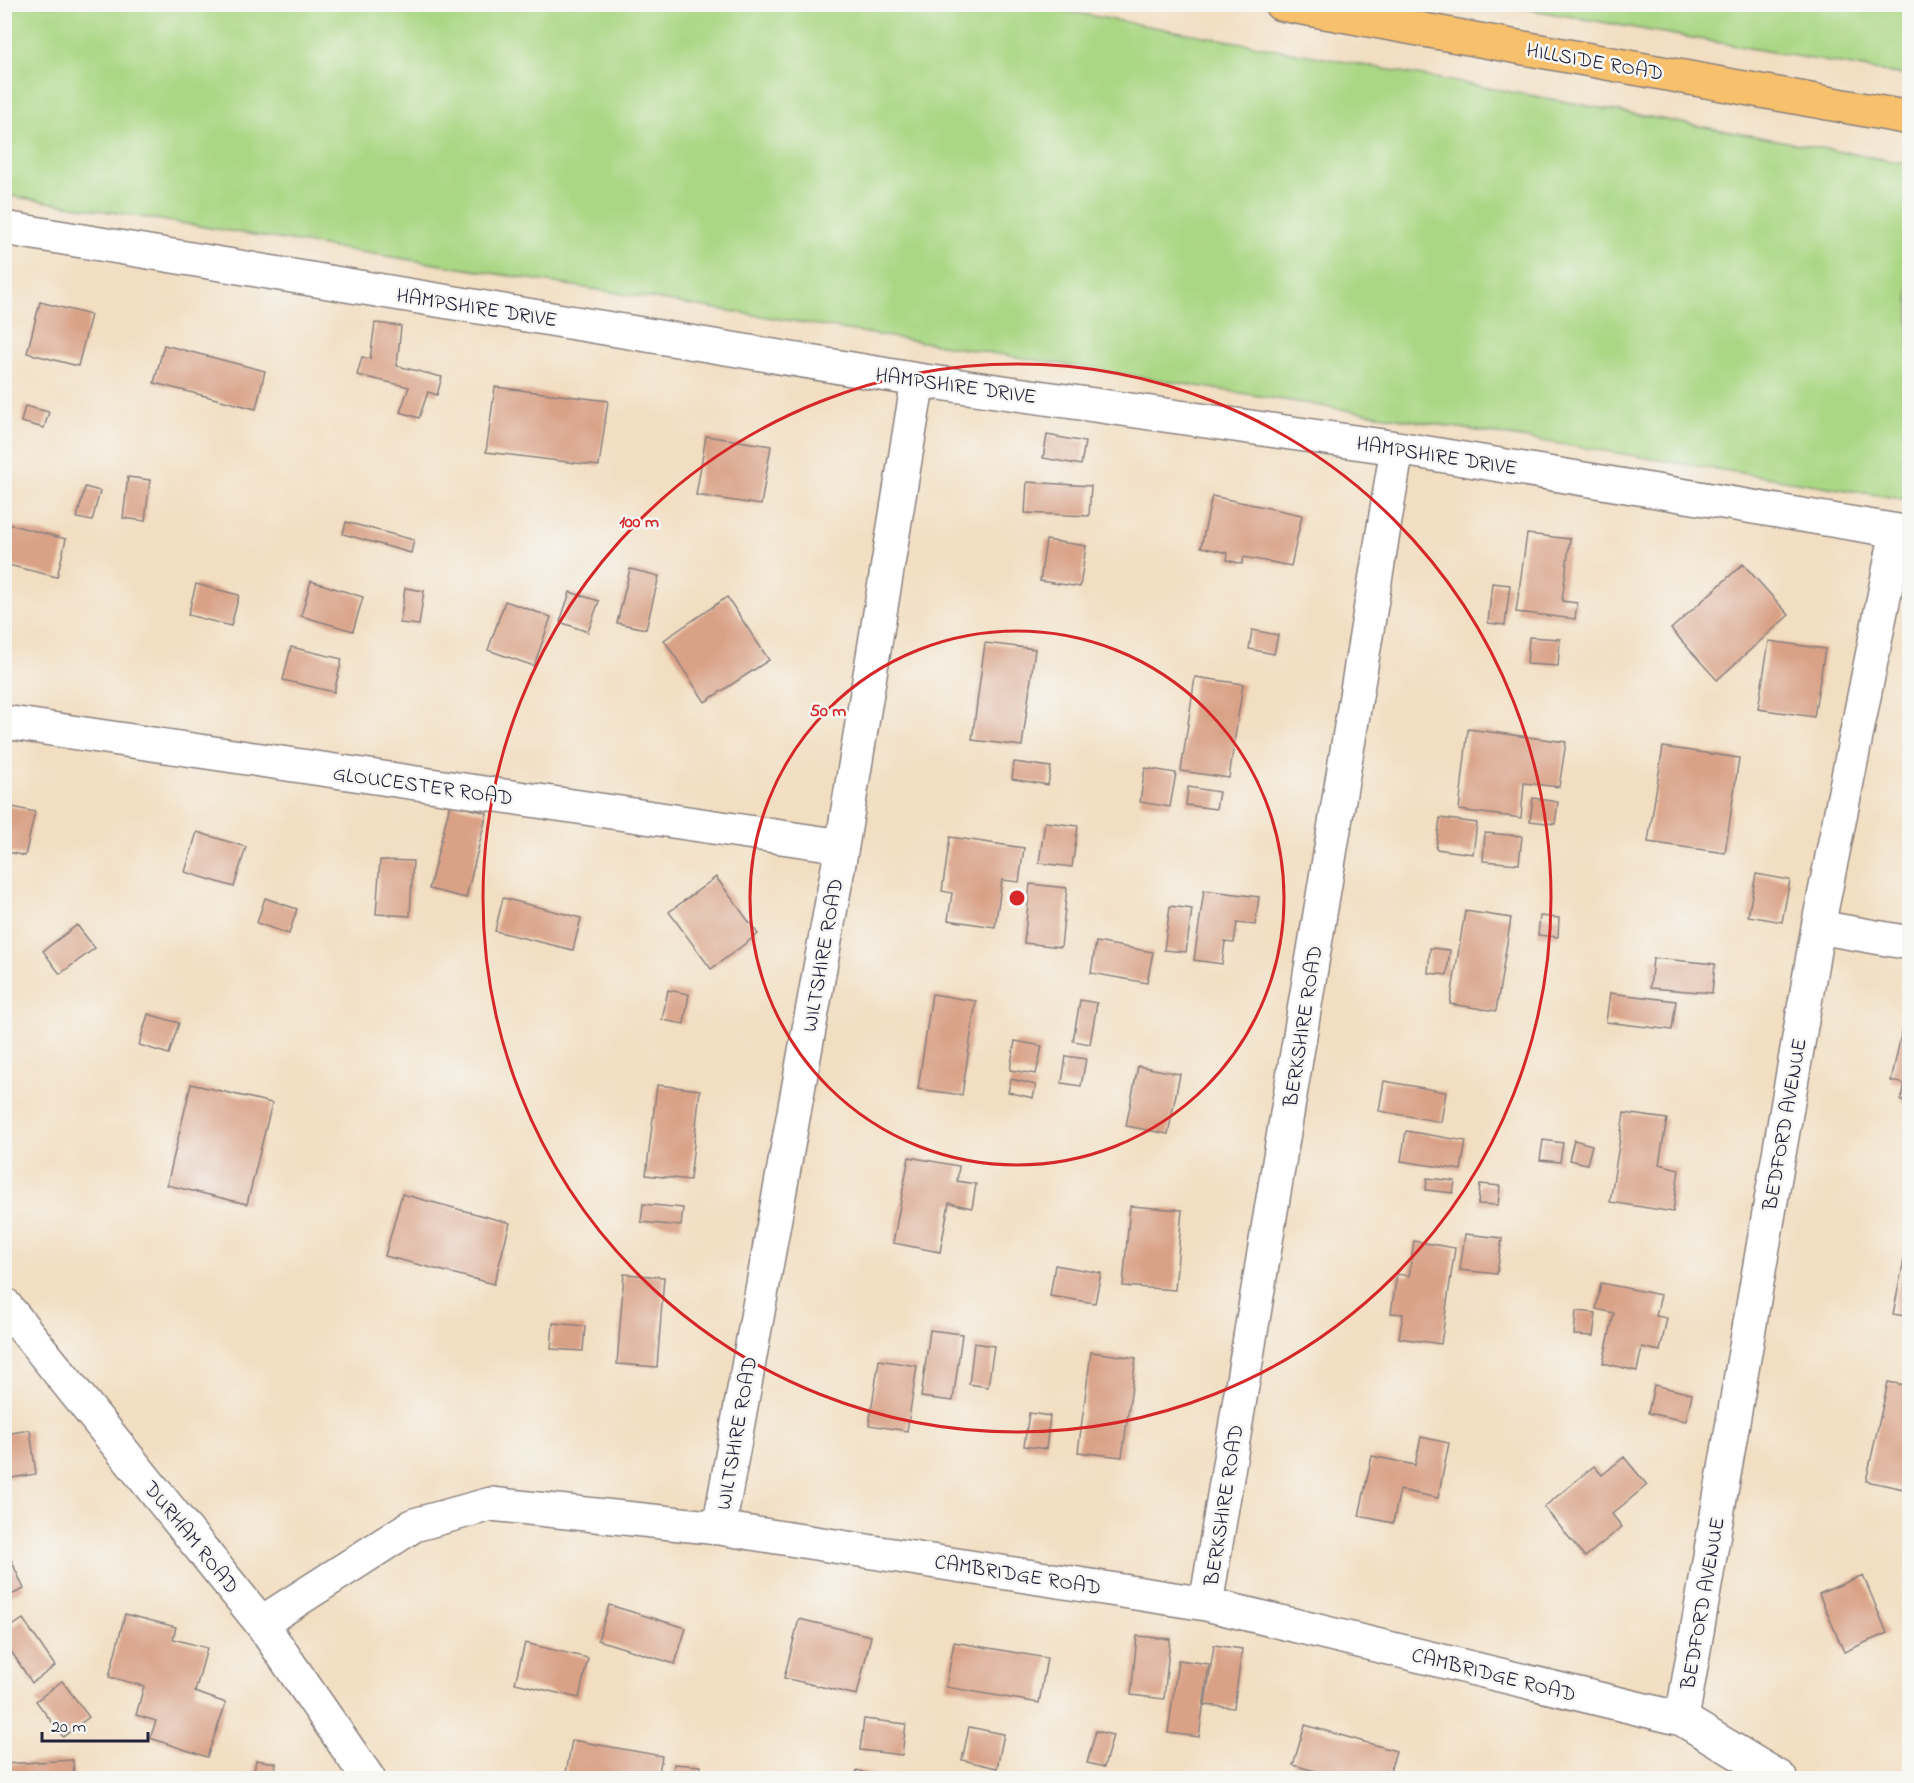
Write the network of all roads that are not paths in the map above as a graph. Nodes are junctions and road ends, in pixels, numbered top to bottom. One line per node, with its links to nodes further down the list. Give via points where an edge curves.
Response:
1 (1281, 4): 2 (main road, HILLSIDE ROAD)
2 (1910, 118)
3 (4, 228): 4 (street, HAMPSHIRE DRIVE)
4 (918, 380): 5 (street, HAMPSHIRE DRIVE); 8 (street, WILTSHIRE ROAD)
5 (1397, 448): 6 (street, HAMPSHIRE DRIVE); 13 (street, BERKSHIRE ROAD)
6 (1903, 532): 9 (street, BEDFORD AVENUE)
7 (4, 722): 8 (street, GLOUCESTER ROAD)
8 (842, 846): 12 (street, WILTSHIRE ROAD)
9 (1818, 927): 10 (street); 15 (street, BEDFORD AVENUE)
10 (1910, 943)
11 (4, 1304): 14 (street, DURHAM ROAD)
12 (718, 1528): 13 (street, CAMBRIDGE ROAD); 14 (street, CAMBRIDGE ROAD, via 491,1504 414,1525)
13 (1206, 1604): 15 (street, CAMBRIDGE ROAD)
14 (261, 1623): 16 (street, DURHAM ROAD)
15 (1682, 1719): 17 (street, CAMBRIDGE ROAD)
16 (368, 1779)
17 (1780, 1779)

